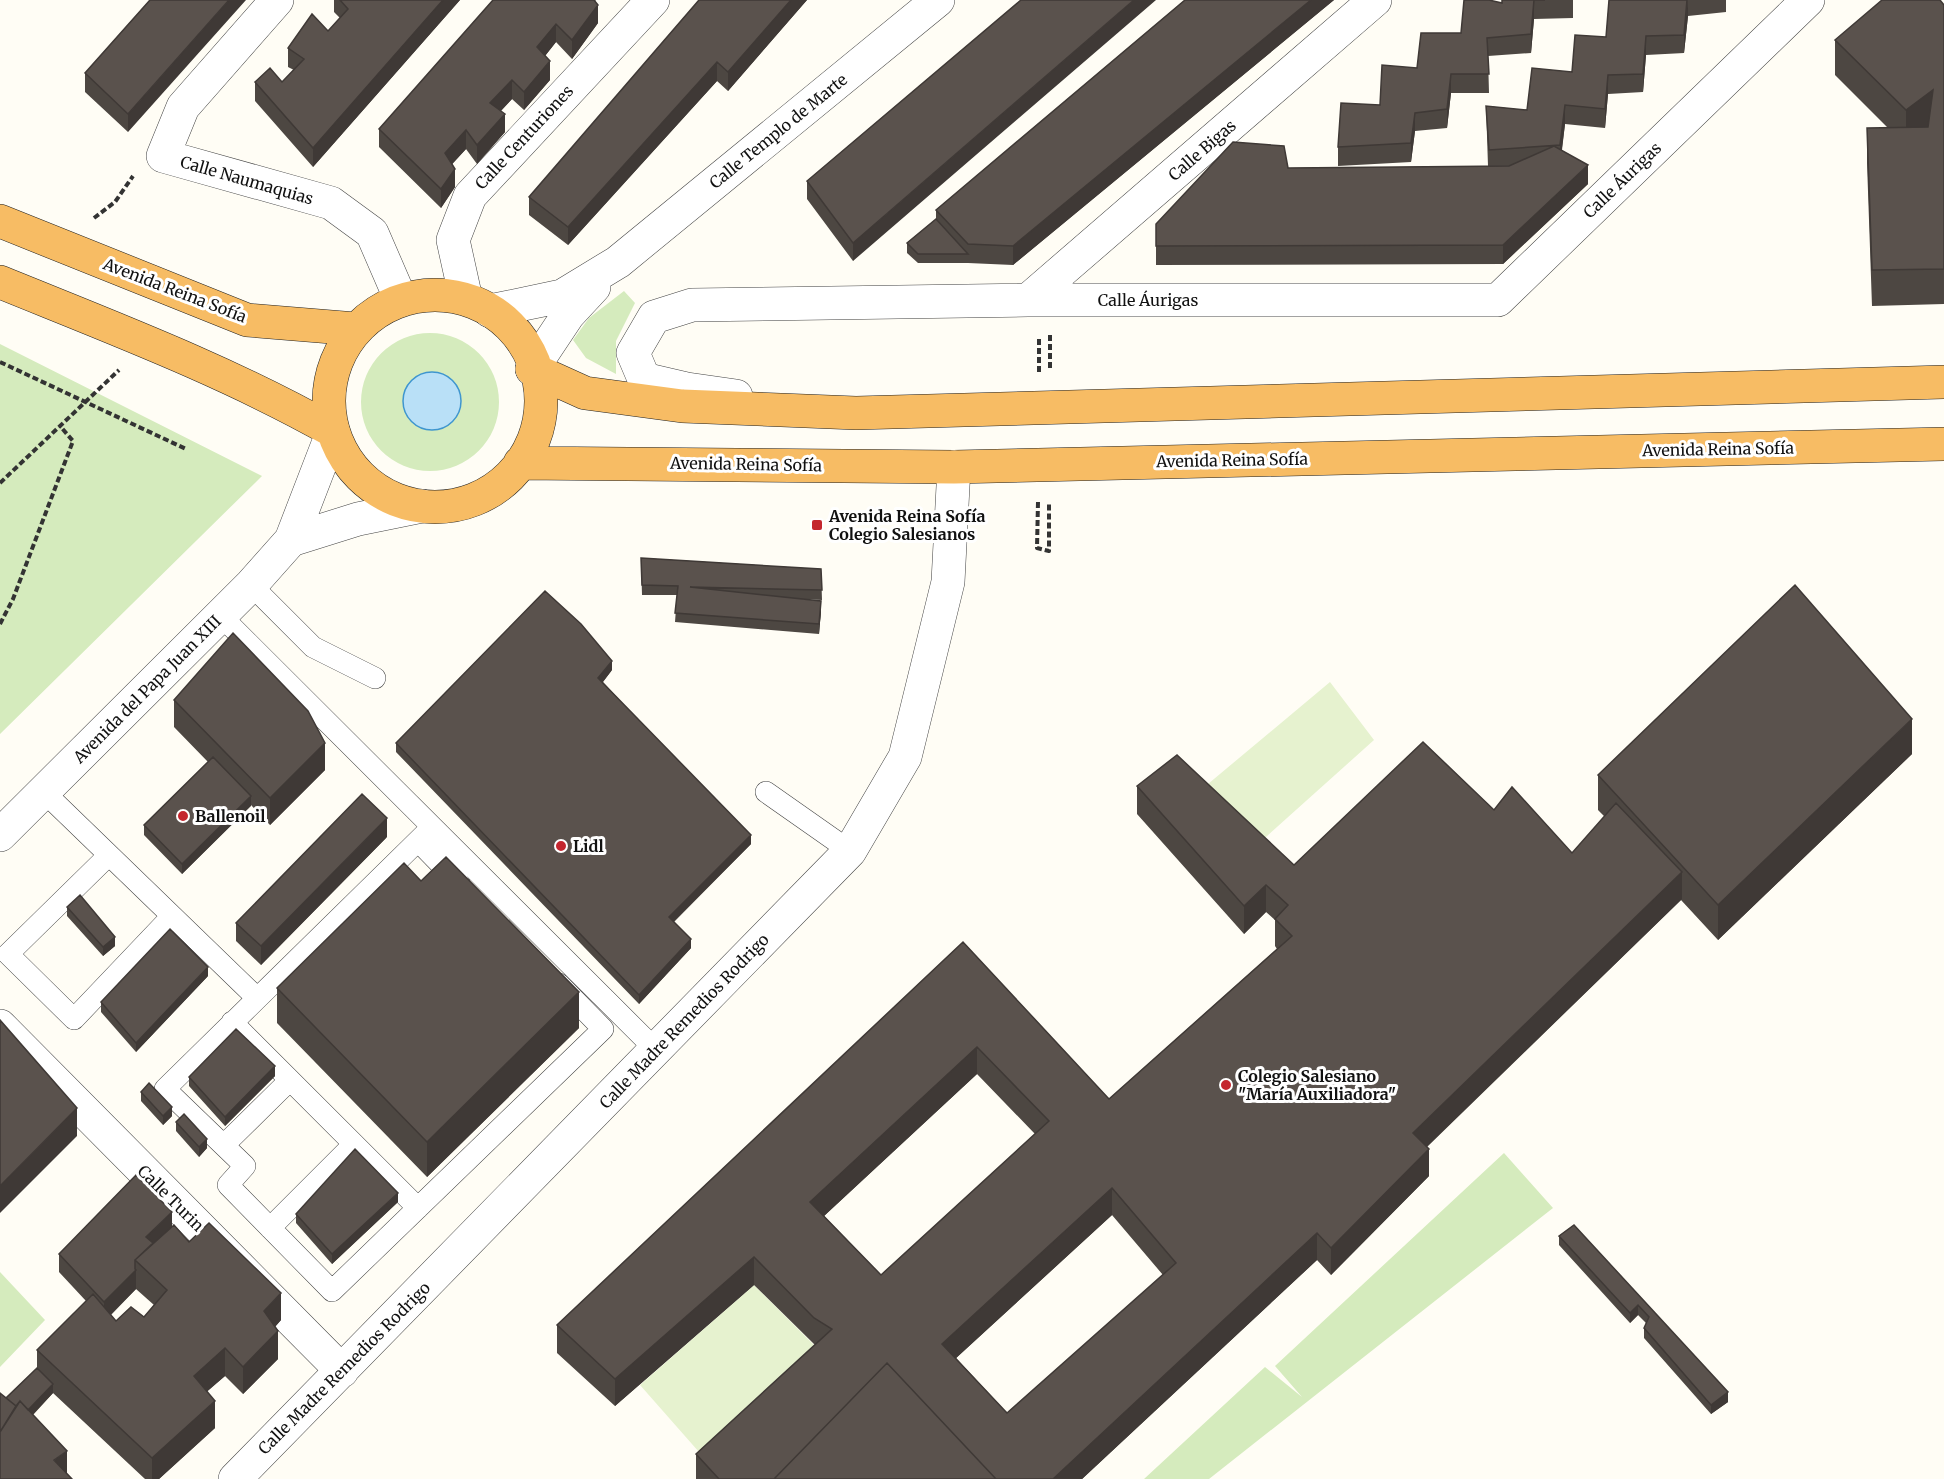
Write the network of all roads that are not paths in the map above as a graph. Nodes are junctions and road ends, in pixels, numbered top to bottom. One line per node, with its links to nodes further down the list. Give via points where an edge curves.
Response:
1 (277, 0): 9 (street, Calle Naumaquias, via 183,106 163,156 331,203 372,233)
2 (653, 0): 11 (street, Calle Centuriones, via 470,196 453,240)
3 (938, 0): 7 (street, Calle Templo de Marte)
4 (1375, 0): 10 (street, Calle Bigas)
5 (1808, 0): 10 (street, Calle Áurigas, via 1498,300)
6 (0, 221): 12 (highway, Avenida Reina Sofía, via 247,320)
7 (618, 262): 11 (street, Calle Templo de Marte, via 562,297); 13 (street, Calle Templo de Marte, via 568,315)
8 (0, 282): 16 (highway, via 223,374)
9 (401, 300): 11 (highway, via 447,295); 12 (highway, via 383,308)
10 (1028, 300): 15 (street, Calle Áurigas, via 692,305 654,317 633,353 644,379 687,389)
11 (478, 305): 13 (highway, via 515,331 532,359)
12 (356, 329): 16 (highway, via 333,371 329,397)
13 (532, 369): 15 (highway, via 585,393 682,406); 18 (highway, via 539,385 539,417)
14 (1944, 382): 15 (highway)
15 (856, 413)
16 (333, 431): 20 (highway, via 350,464 372,486); 21 (street, Avenida del Papa Juan XIII)
17 (1936, 447): 19 (highway, Avenida Reina Sofía)
18 (520, 463): 19 (highway, Avenida Reina Sofía); 20 (highway, via 497,486 473,499 448,506)
19 (954, 467): 29 (street, Calle Madre Remedios Rodrigo, via 948,582 905,757)
20 (422, 506): 21 (street, via 358,519)
21 (291, 540): 22 (street, Avenida del Papa Juan XIII)
22 (251, 585): 23 (street, Avenida del Papa Juan XIII); 24 (lane, via 313,647)
23 (220, 615): 25 (street, Avenida del Papa Juan XIII); 27 (lane)
24 (375, 678)
25 (44, 792): 28 (street, Avenida del Papa Juan XIII); 30 (lane)
26 (766, 792): 29 (lane)
27 (425, 834): 31 (lane); 34 (lane); 37 (lane)
28 (0, 836)
29 (850, 851): 37 (street, Calle Madre Remedios Rodrigo)
30 (109, 855): 32 (lane); 32 (lane, via 9,954 74,1019)
31 (477, 901)
32 (172, 916): 34 (lane)
33 (544, 969): 41 (lane, via 603,1029)
34 (257, 998): 35 (lane)
35 (232, 1022): 38 (lane); 40 (lane, via 165,1089)
36 (0, 1026): 43 (street, Calle Turin)
37 (656, 1050): 43 (street, Calle Madre Remedios Rodrigo)
38 (290, 1080): 39 (lane); 40 (lane)
39 (354, 1144): 41 (lane); 42 (lane)
40 (224, 1145): 42 (lane, via 245,1166 228,1185)
41 (418, 1208): 42 (lane, via 332,1291)
42 (270, 1228)
43 (342, 1371): 44 (street, Calle Madre Remedios Rodrigo)
44 (235, 1479)

